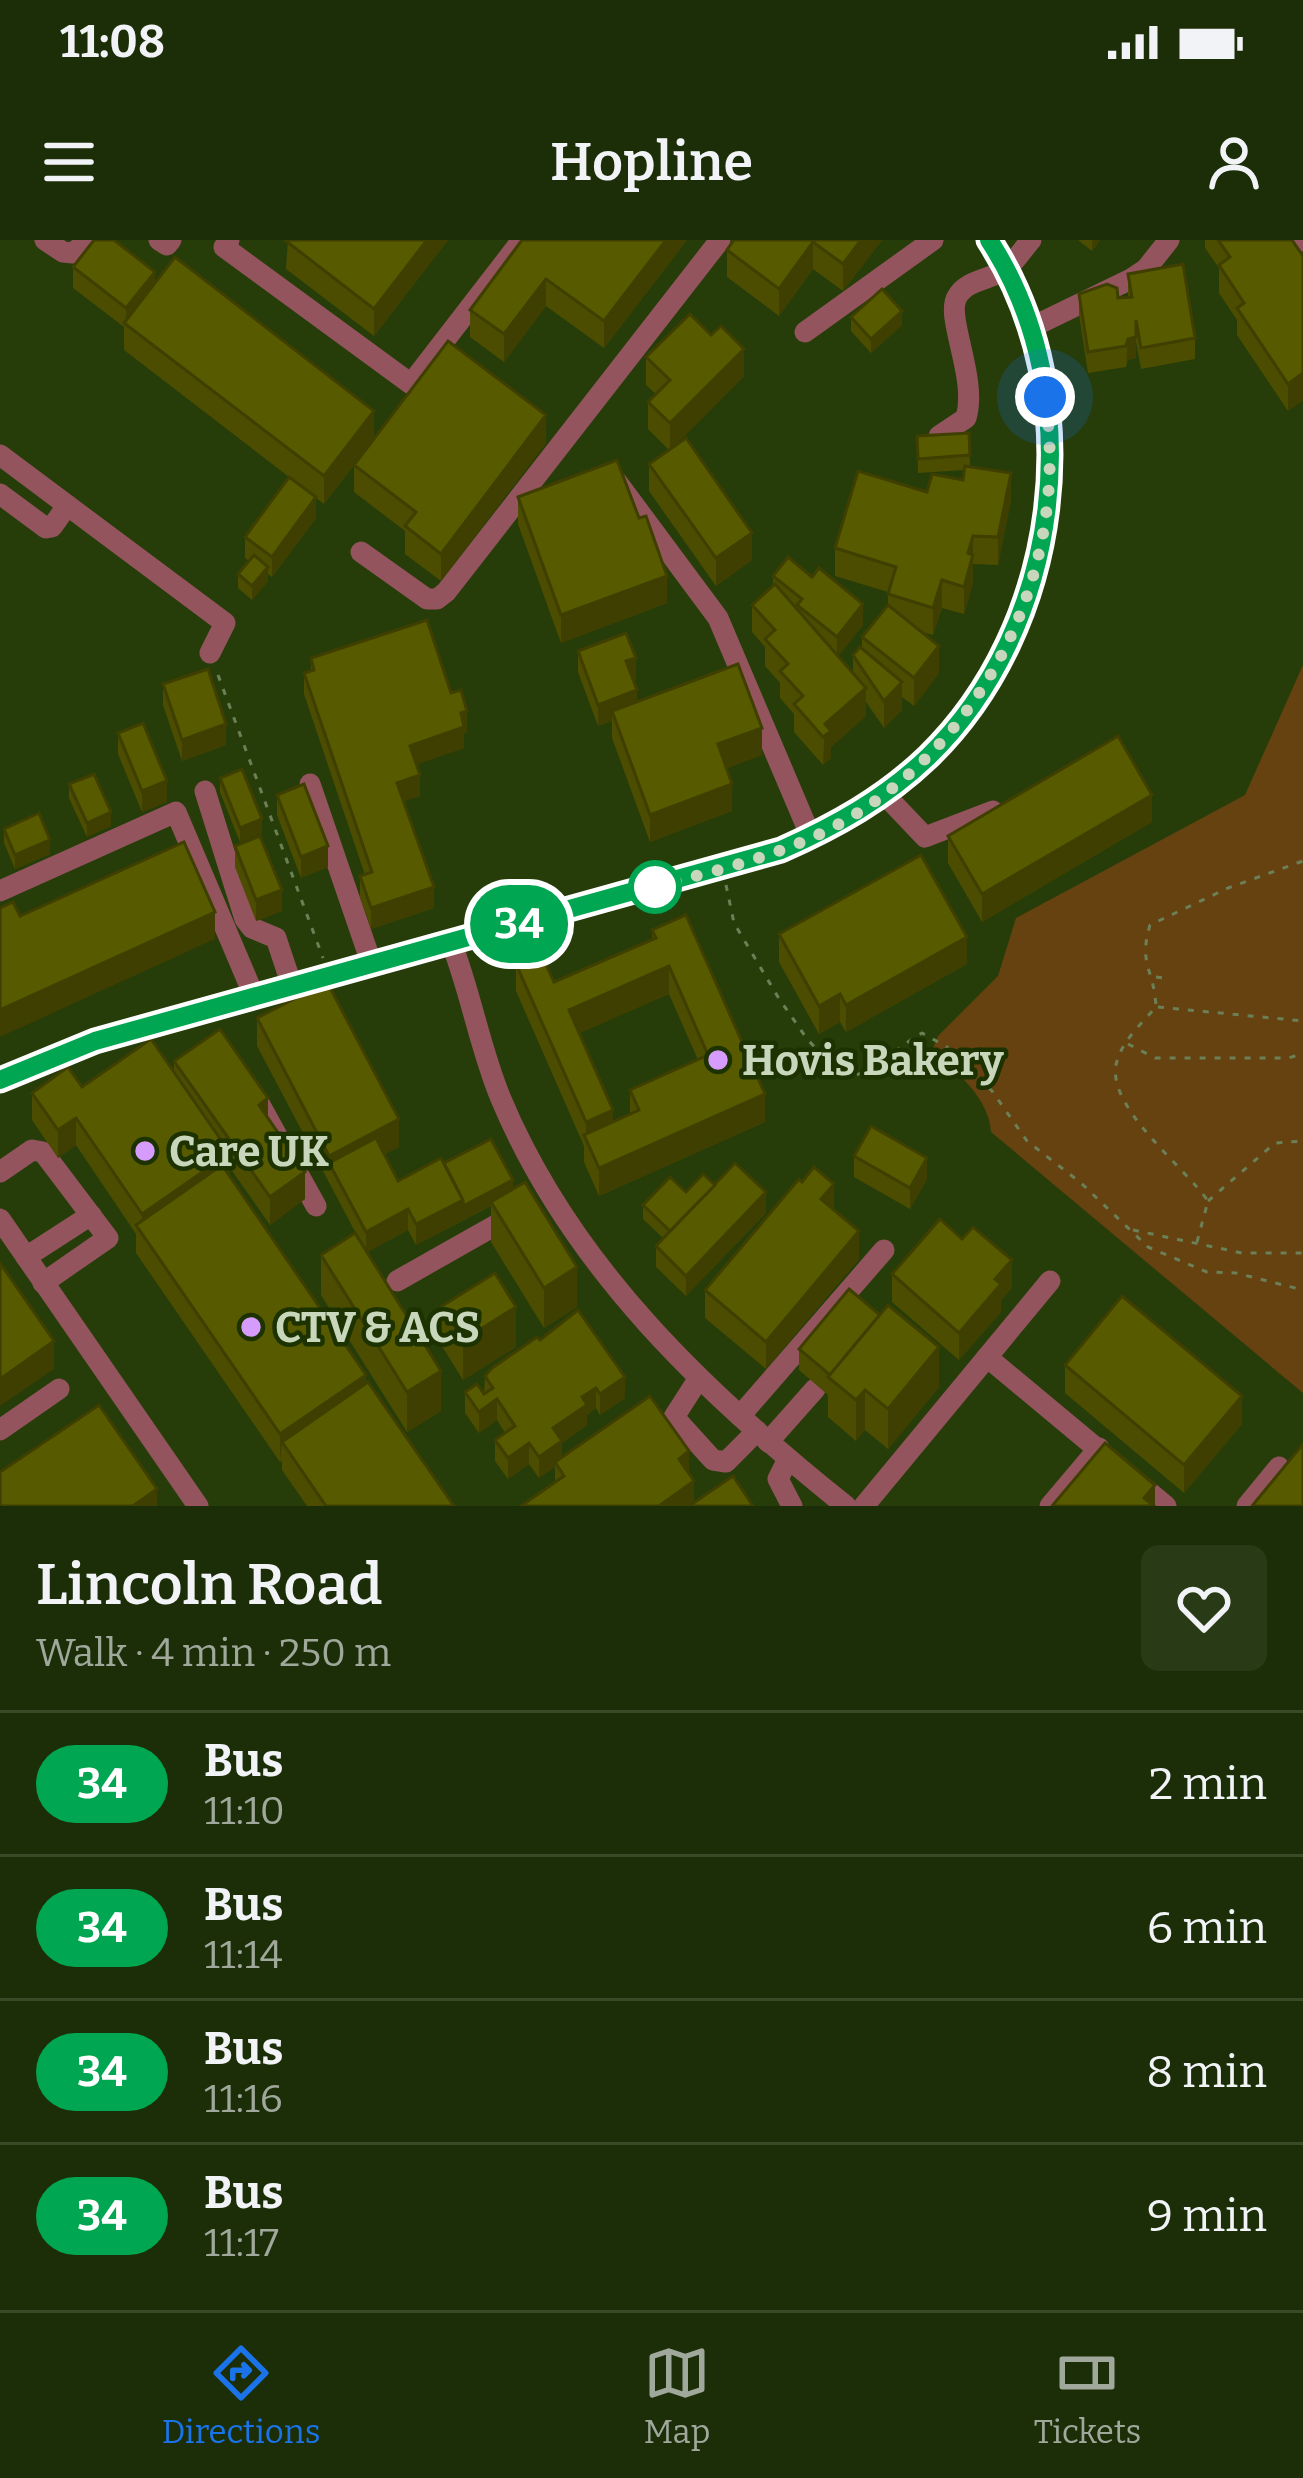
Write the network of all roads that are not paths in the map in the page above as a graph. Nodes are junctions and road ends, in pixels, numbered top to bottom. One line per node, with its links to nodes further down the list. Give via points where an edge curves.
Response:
1 (45, 240): 2 (street, via 73,253)
2 (89, 240)
3 (159, 240): 4 (street)
4 (171, 240)
5 (230, 240): 6 (street, via 224,247 411,384)
6 (522, 240)
7 (720, 240): 20 (street, via 446,592 427,599)
8 (933, 240): 14 (street)
9 (989, 240): 12 (street)
10 (1031, 240): 12 (street)
11 (1169, 240): 13 (street, via 1131,279)
12 (1005, 271): 13 (street); 15 (street, via 957,294 952,312 971,401 966,418)
13 (1028, 329): 24 (street, via 1050,429 1041,550 1024,610 968,712)
14 (805, 332)
15 (939, 436)
16 (0, 455): 19 (street)
17 (606, 467): 26 (street, via 718,618)
18 (0, 494): 19 (street, via 46,528)
19 (67, 506): 21 (street, via 225,623)
20 (361, 552)
21 (210, 653)
22 (310, 784): 31 (street)
23 (205, 791): 32 (street, via 245,919 276,938)
24 (885, 795): 25 (street, via 925,837); 26 (street)
25 (1016, 798)
26 (811, 837): 29 (street)
27 (0, 891): 33 (street, via 176,812)
28 (504, 903): 29 (street)
29 (512, 926): 30 (street, via 475,924)
30 (451, 942): 31 (street); 37 (street, via 501,1098)
31 (372, 964): 32 (street)
32 (292, 986): 33 (street)
33 (254, 996): 35 (street, via 219,1017 95,1041)
34 (237, 1068): 38 (street)
35 (0, 1080)
36 (0, 1172): 39 (street, via 32,1150 44,1152)
37 (551, 1194): 43 (street); 47 (street, via 596,1264)
38 (316, 1206)
39 (91, 1215): 42 (street); 45 (street, via 108,1238)
40 (0, 1219): 42 (street)
41 (884, 1250): 51 (street)
42 (26, 1257): 45 (street)
43 (397, 1281)
44 (1050, 1281): 46 (street)
45 (43, 1283): 55 (street)
46 (987, 1357): 52 (street); 58 (street)
47 (699, 1378): 51 (street); 51 (street, via 674,1417 713,1460 726,1462)
48 (59, 1389): 50 (street)
49 (815, 1389): 51 (street)
50 (0, 1430)
51 (755, 1430): 53 (street)
52 (1099, 1448): 59 (street); 60 (street)
53 (788, 1460): 56 (street, via 778,1479); 57 (street)
54 (1279, 1467): 61 (street)
55 (198, 1506)
56 (792, 1506)
57 (846, 1506)
58 (864, 1506)
59 (1050, 1506)
60 (1166, 1506)
61 (1247, 1506)

